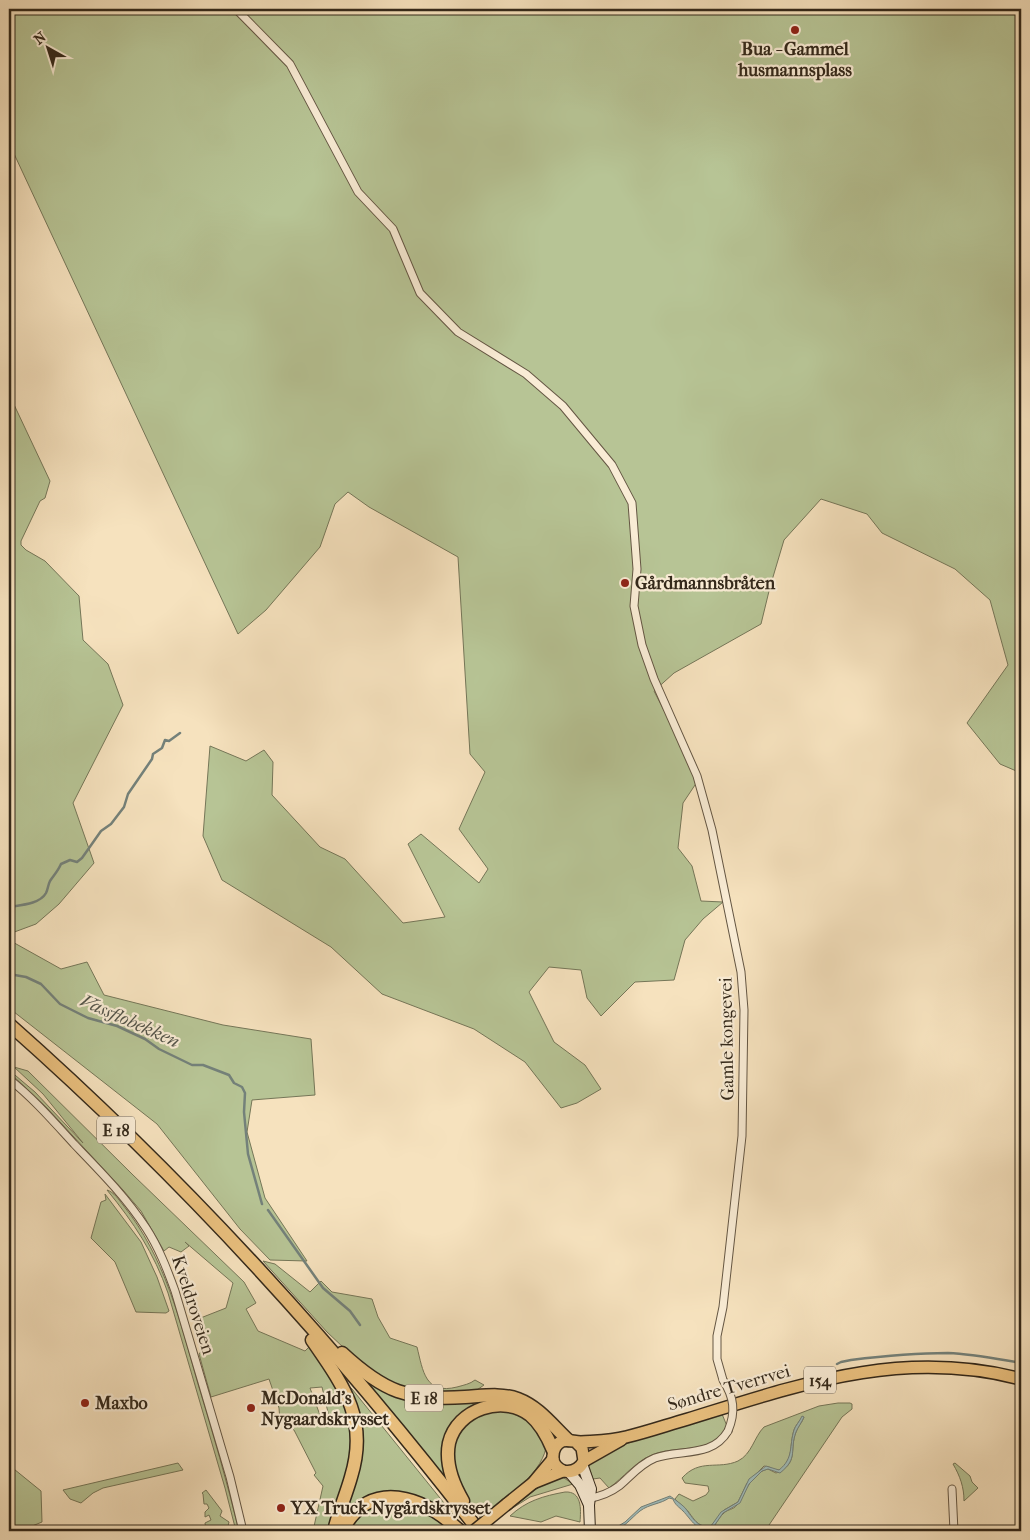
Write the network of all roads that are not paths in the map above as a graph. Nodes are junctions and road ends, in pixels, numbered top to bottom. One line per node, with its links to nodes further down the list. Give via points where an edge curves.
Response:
1 (236, 9): 15 (street, Gamle kongevei, bridge, via 290,64 358,192 393,229 420,293 458,332 526,374 563,406 612,465 632,503 637,569 634,606 642,645 697,776 712,830 741,972 744,1010 742,1136 717,1336 717,1359 734,1407 732,1422 721,1441 710,1448 656,1458 643,1464 618,1486)
2 (9, 1024): 5 (highway, E 18, via 189,1195)
3 (9, 1031): 6 (highway, E 18, via 143,1156)
4 (9, 1079): 16 (street, Kveldroveien, via 103,1174 155,1243 175,1291)
5 (296, 1310): 9 (highway, E 18, via 355,1364 391,1389 426,1398 492,1395 517,1399 537,1410); 21 (highway, E 18)
6 (307, 1331): 17 (highway, E 18, via 340,1382 356,1419 356,1455 352,1476); 20 (highway, E 18)
7 (1021, 1379): 8 (main road, Søndre Tverrvei / 154, via 940,1366 876,1370 836,1376 784,1390)
8 (625, 1438): 9 (main road, 154); 11 (main road, 154)
9 (572, 1441): 10 (main road, 154, via 559,1443); 11 (main road, via 582,1448)
10 (553, 1455): 12 (main road, via 556,1466); 13 (main road, 154); 21 (highway, E 18, via 541,1427 532,1416 513,1406 486,1406 463,1420 449,1442 449,1467 457,1490)
11 (583, 1463): 12 (main road, 154, via 574,1471); 15 (street, via 589,1482)
12 (566, 1471): 13 (main road, 154); 15 (street, via 580,1485)
13 (532, 1483): 20 (main road, 154, bridge)
14 (952, 1489): 23 (street)
15 (589, 1501): 22 (street)
16 (243, 1531)
17 (334, 1531)
18 (342, 1531): 19 (highway, via 360,1507 384,1498 418,1502)
19 (460, 1531)
20 (473, 1531)
21 (480, 1531)
22 (590, 1531)
23 (954, 1531)

